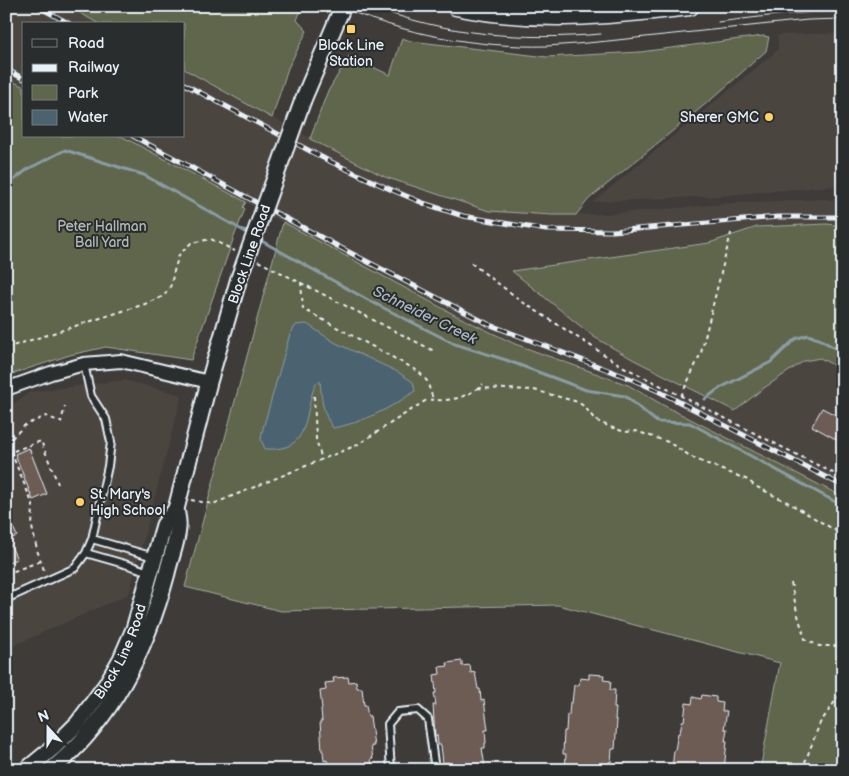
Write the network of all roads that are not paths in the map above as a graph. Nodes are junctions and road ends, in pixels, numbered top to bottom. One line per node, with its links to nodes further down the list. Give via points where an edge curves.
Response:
1 (343, 6): 6 (street, Block Line Road, bridge, via 303,100 239,278)
2 (456, 6): 4 (main road, via 527,16 558,17)
3 (690, 6): 4 (main road)
4 (597, 11)
5 (84, 364): 6 (street, via 121,361); 7 (street); 9 (lane, via 91,396 106,419 111,442)
6 (209, 382): 8 (street, Block Line Road)
7 (6, 389)
8 (178, 503): 11 (street, Block Line Road, via 164,525); 15 (street, Block Line Road, via 178,528 163,587 133,665 120,691 100,718)
9 (92, 539): 10 (lane); 11 (lane)
10 (86, 553): 12 (lane); 13 (lane, via 76,568)
11 (155, 557): 12 (street, Block Line Road)
12 (150, 573): 14 (street, Block Line Road, via 134,629 106,685 78,723)
13 (6, 599)
14 (26, 770)
15 (51, 770)
16 (391, 770): 17 (lane, via 388,724 398,712 418,710 428,719)
17 (435, 770)

